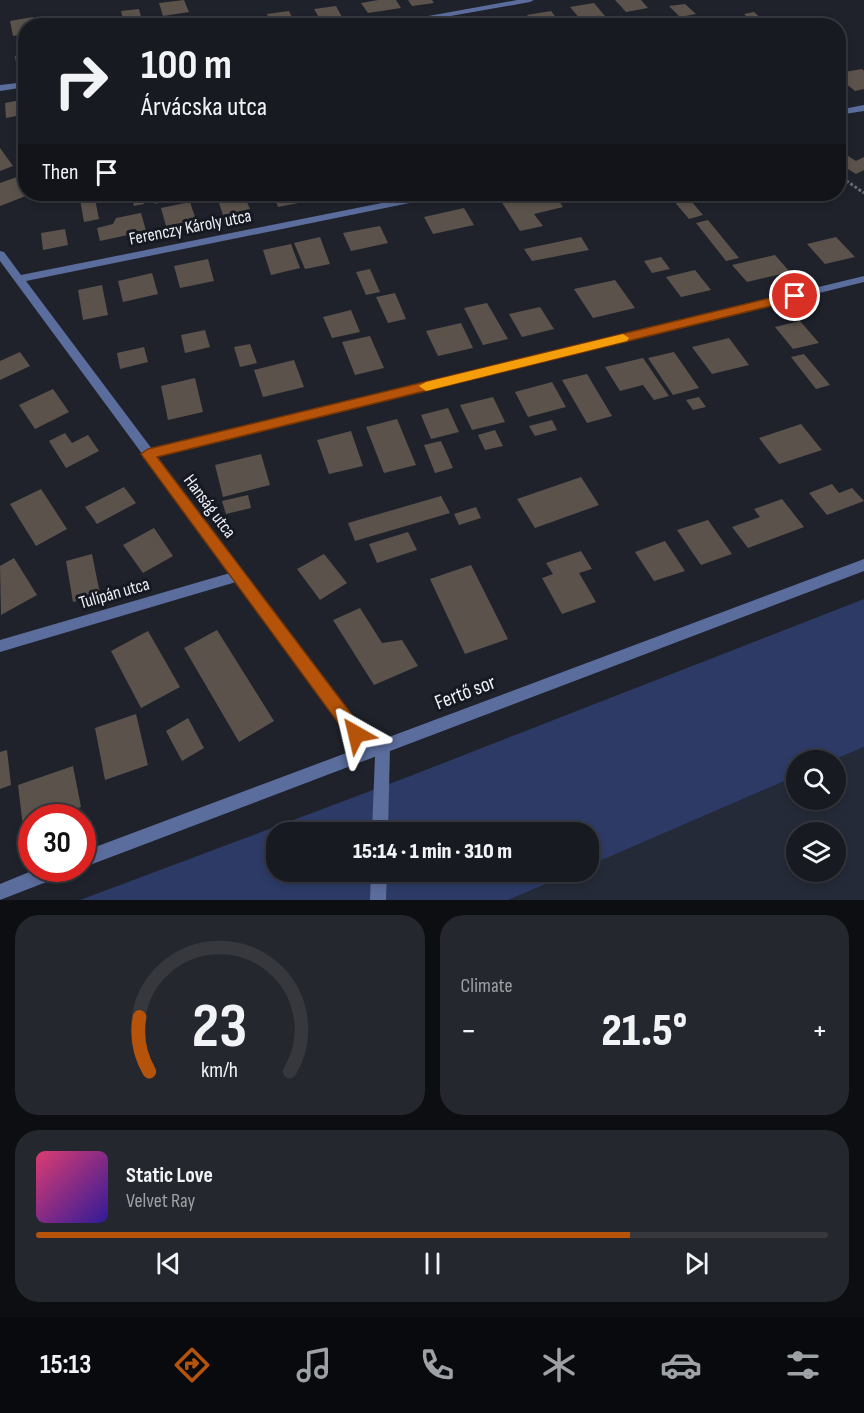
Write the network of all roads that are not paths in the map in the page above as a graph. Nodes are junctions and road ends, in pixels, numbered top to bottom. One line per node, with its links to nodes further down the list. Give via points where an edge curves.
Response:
1 (530, 0): 2 (street)
2 (424, 18)
3 (18, 85): 4 (street)
4 (0, 88)
5 (864, 108): 6 (street)
6 (846, 111)
7 (404, 201): 9 (street, Ferenczy Károly utca)
8 (0, 254): 9 (street, Hanság utca)
9 (19, 279): 11 (street, Hanság utca)
10 (864, 279): 11 (street)
11 (148, 454): 13 (street, Hanság utca)
12 (864, 565): 15 (street, Fertő sor)
13 (237, 576): 14 (street, Tulipán utca); 15 (street, Hanság utca)
14 (0, 646)
15 (376, 749): 16 (street); 17 (street, Fertő sor)
16 (380, 822)
17 (96, 855)
18 (25, 882): 20 (street)
19 (379, 882): 21 (street)
20 (0, 892)
21 (378, 900)

